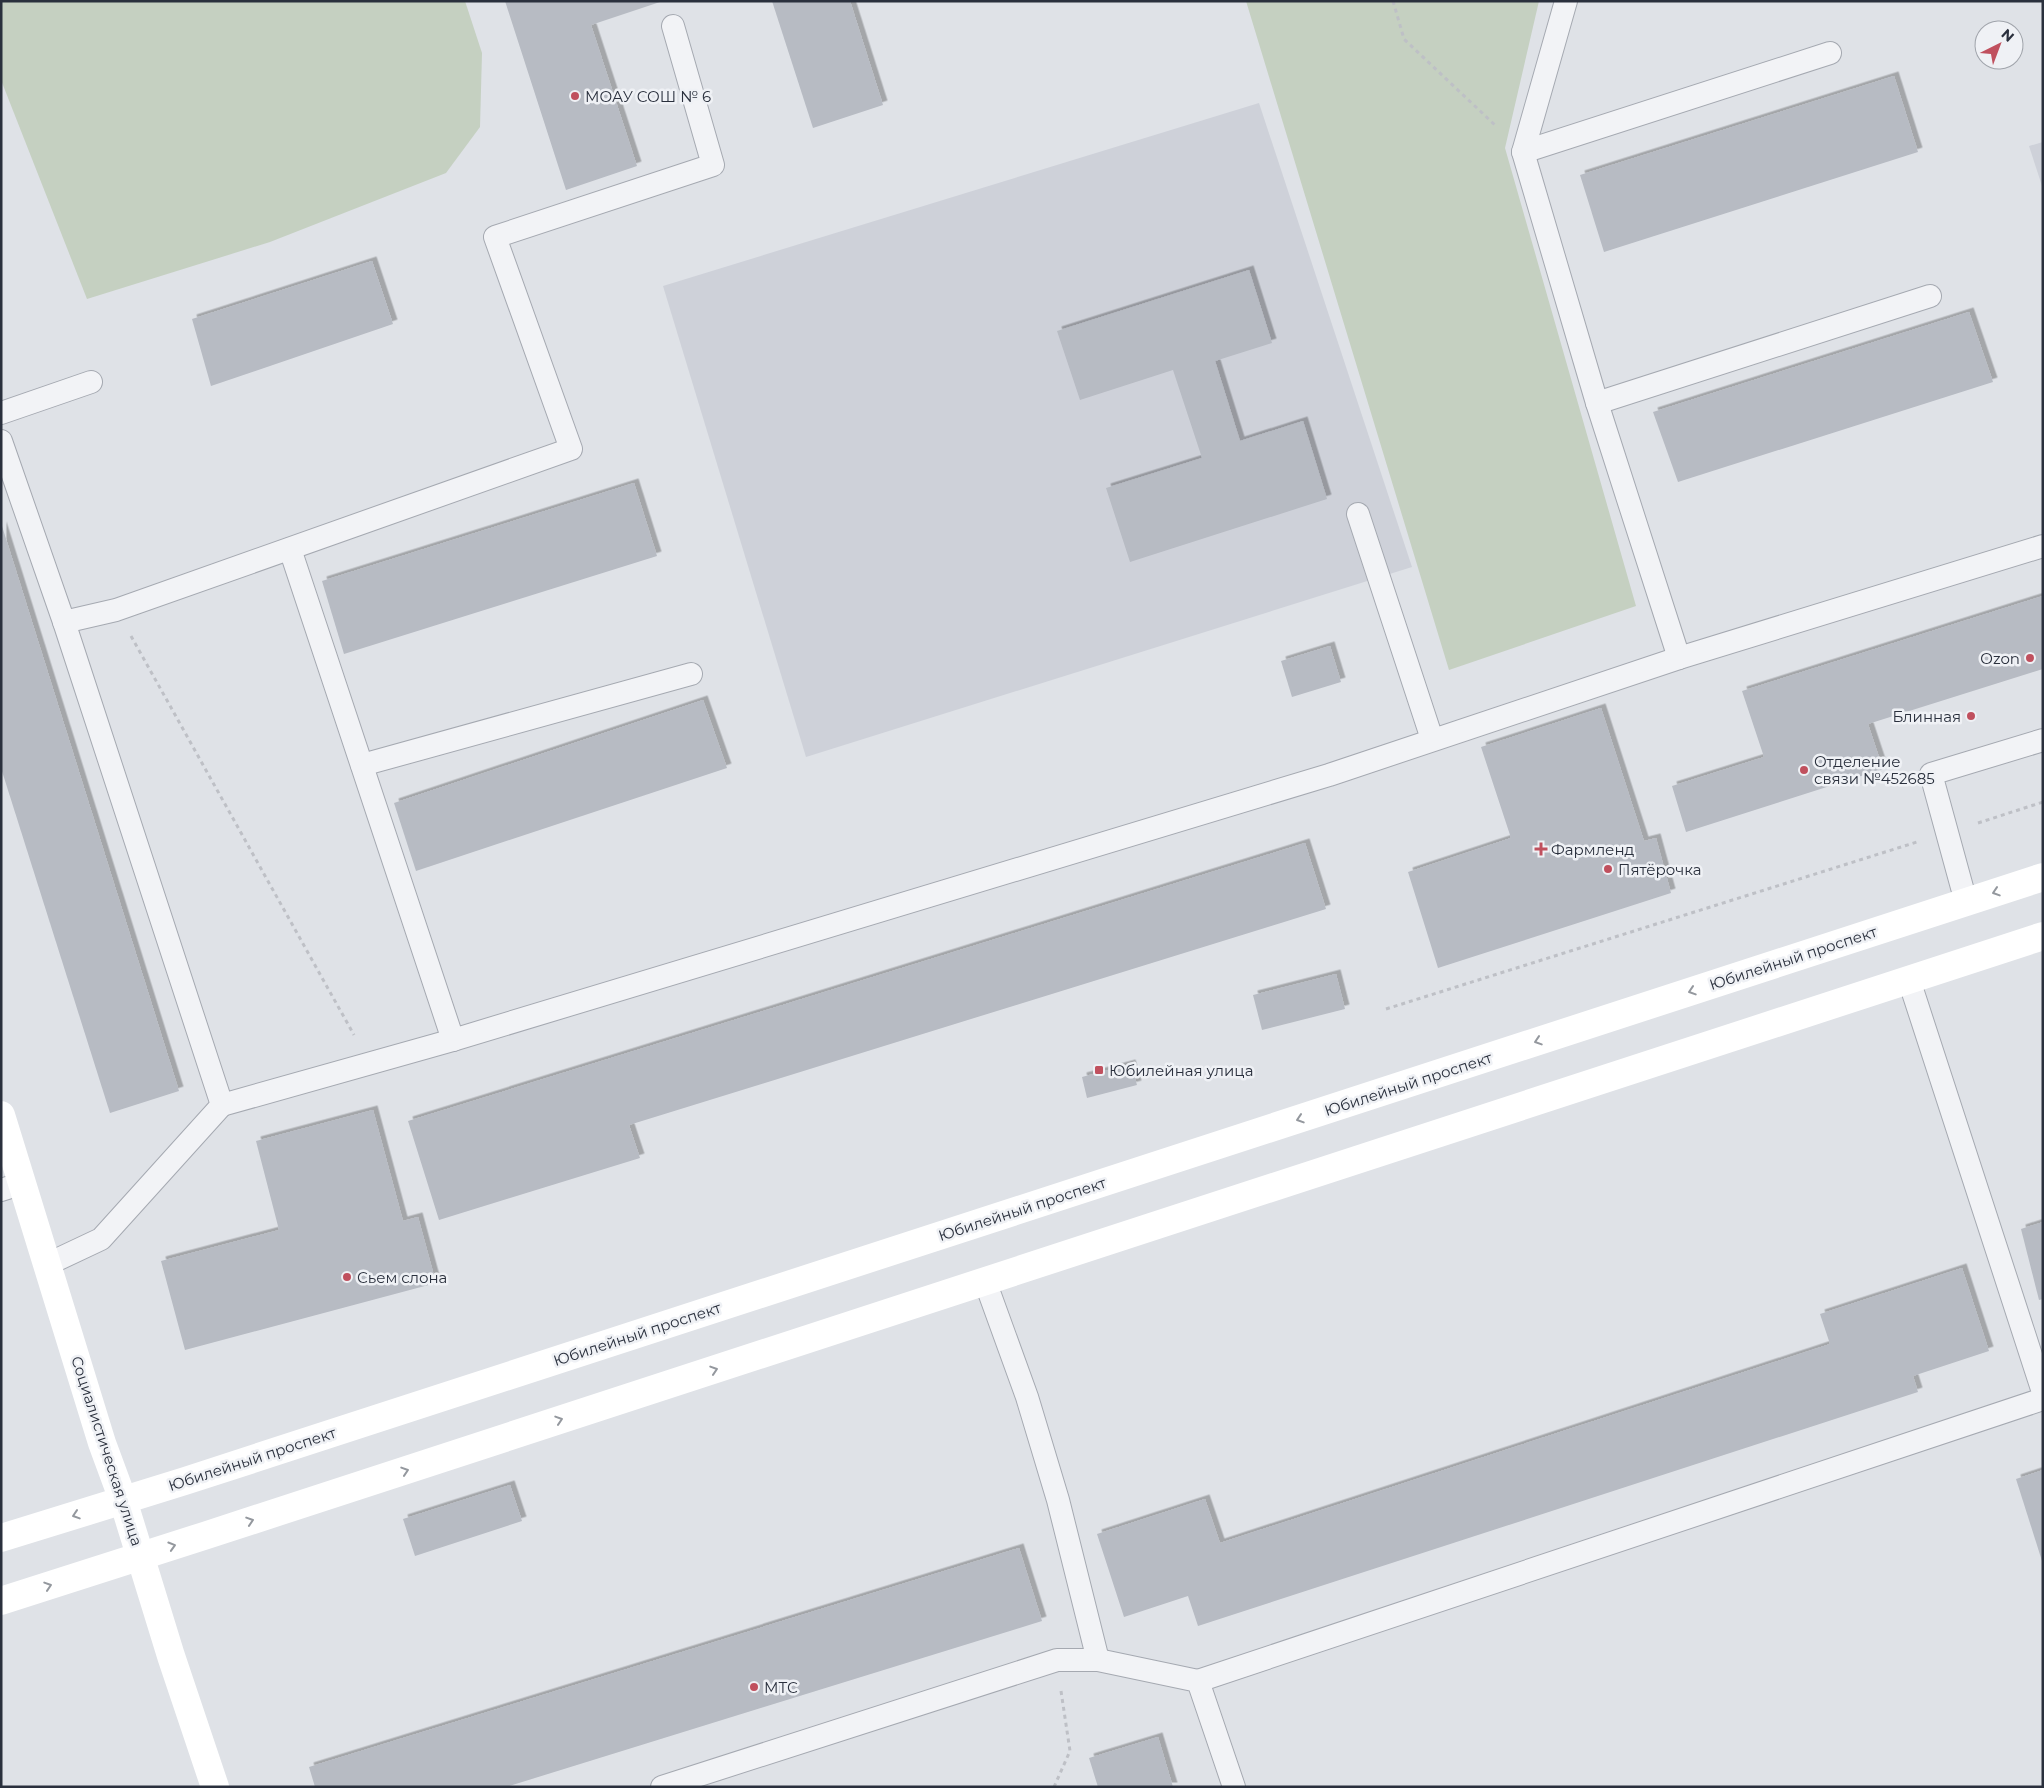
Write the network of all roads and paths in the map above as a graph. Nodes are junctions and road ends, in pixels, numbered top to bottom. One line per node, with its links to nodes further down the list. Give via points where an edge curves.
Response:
1 (1393, 1): 5 (path, via 1404,39)
2 (1566, 1): 5 (lane)
3 (672, 26): 13 (lane, via 713,165 495,237 571,449)
4 (1830, 53): 5 (lane)
5 (1523, 152): 8 (lane)
6 (1930, 296): 8 (lane)
7 (92, 382): 9 (lane)
8 (1597, 403): 16 (lane)
9 (1, 413)
10 (1, 441): 15 (lane)
11 (1358, 514): 18 (lane)
12 (2043, 546): 16 (lane)
13 (290, 549): 14 (lane); 20 (lane)
14 (116, 610): 15 (lane); 29 (path)
15 (64, 622): 30 (lane)
16 (1679, 658): 18 (lane)
17 (691, 674): 20 (lane)
18 (1432, 739): 28 (lane, via 1329,775)
19 (2043, 740): 22 (lane, via 1931,774)
20 (362, 765): 28 (lane)
21 (2043, 802): 22 (path)
22 (1946, 833): 24 (lane); 27 (path)
23 (2043, 877): 24 (main road, Юбилейный проспект, one-way to 24)
24 (1966, 902): 37 (main road, Юбилейный проспект, one-way to 37)
25 (2043, 936): 26 (main road)
26 (1909, 980): 34 (main road); 35 (lane)
27 (1386, 1009)
28 (453, 1040): 29 (lane)
29 (370, 1064): 30 (lane)
30 (222, 1105): 33 (lane, via 101,1239)
31 (1, 1115): 32 (main road, Социалистическая улица)
32 (12, 1186): 33 (main road, Социалистическая улица)
33 (48, 1264): 37 (main road, Социалистическая улица, via 102,1443)
34 (985, 1281): 39 (main road, one-way to 34); 42 (lane, via 1027,1397 1058,1500)
35 (2043, 1392)
36 (2043, 1399): 43 (lane)
37 (123, 1500): 38 (main road, Юбилейный проспект, one-way to 38); 39 (main road, Социалистическая улица)
38 (1, 1538)
39 (140, 1556): 40 (main road, one-way to 39); 44 (main road, Социалистическая улица)
40 (1, 1601)
41 (1057, 1660): 42 (lane); 45 (lane); 46 (path, via 1070,1751)
42 (1098, 1660): 43 (lane)
43 (1198, 1681): 47 (lane)
44 (215, 1787)
45 (662, 1787)
46 (1054, 1787)
47 (1234, 1787)

